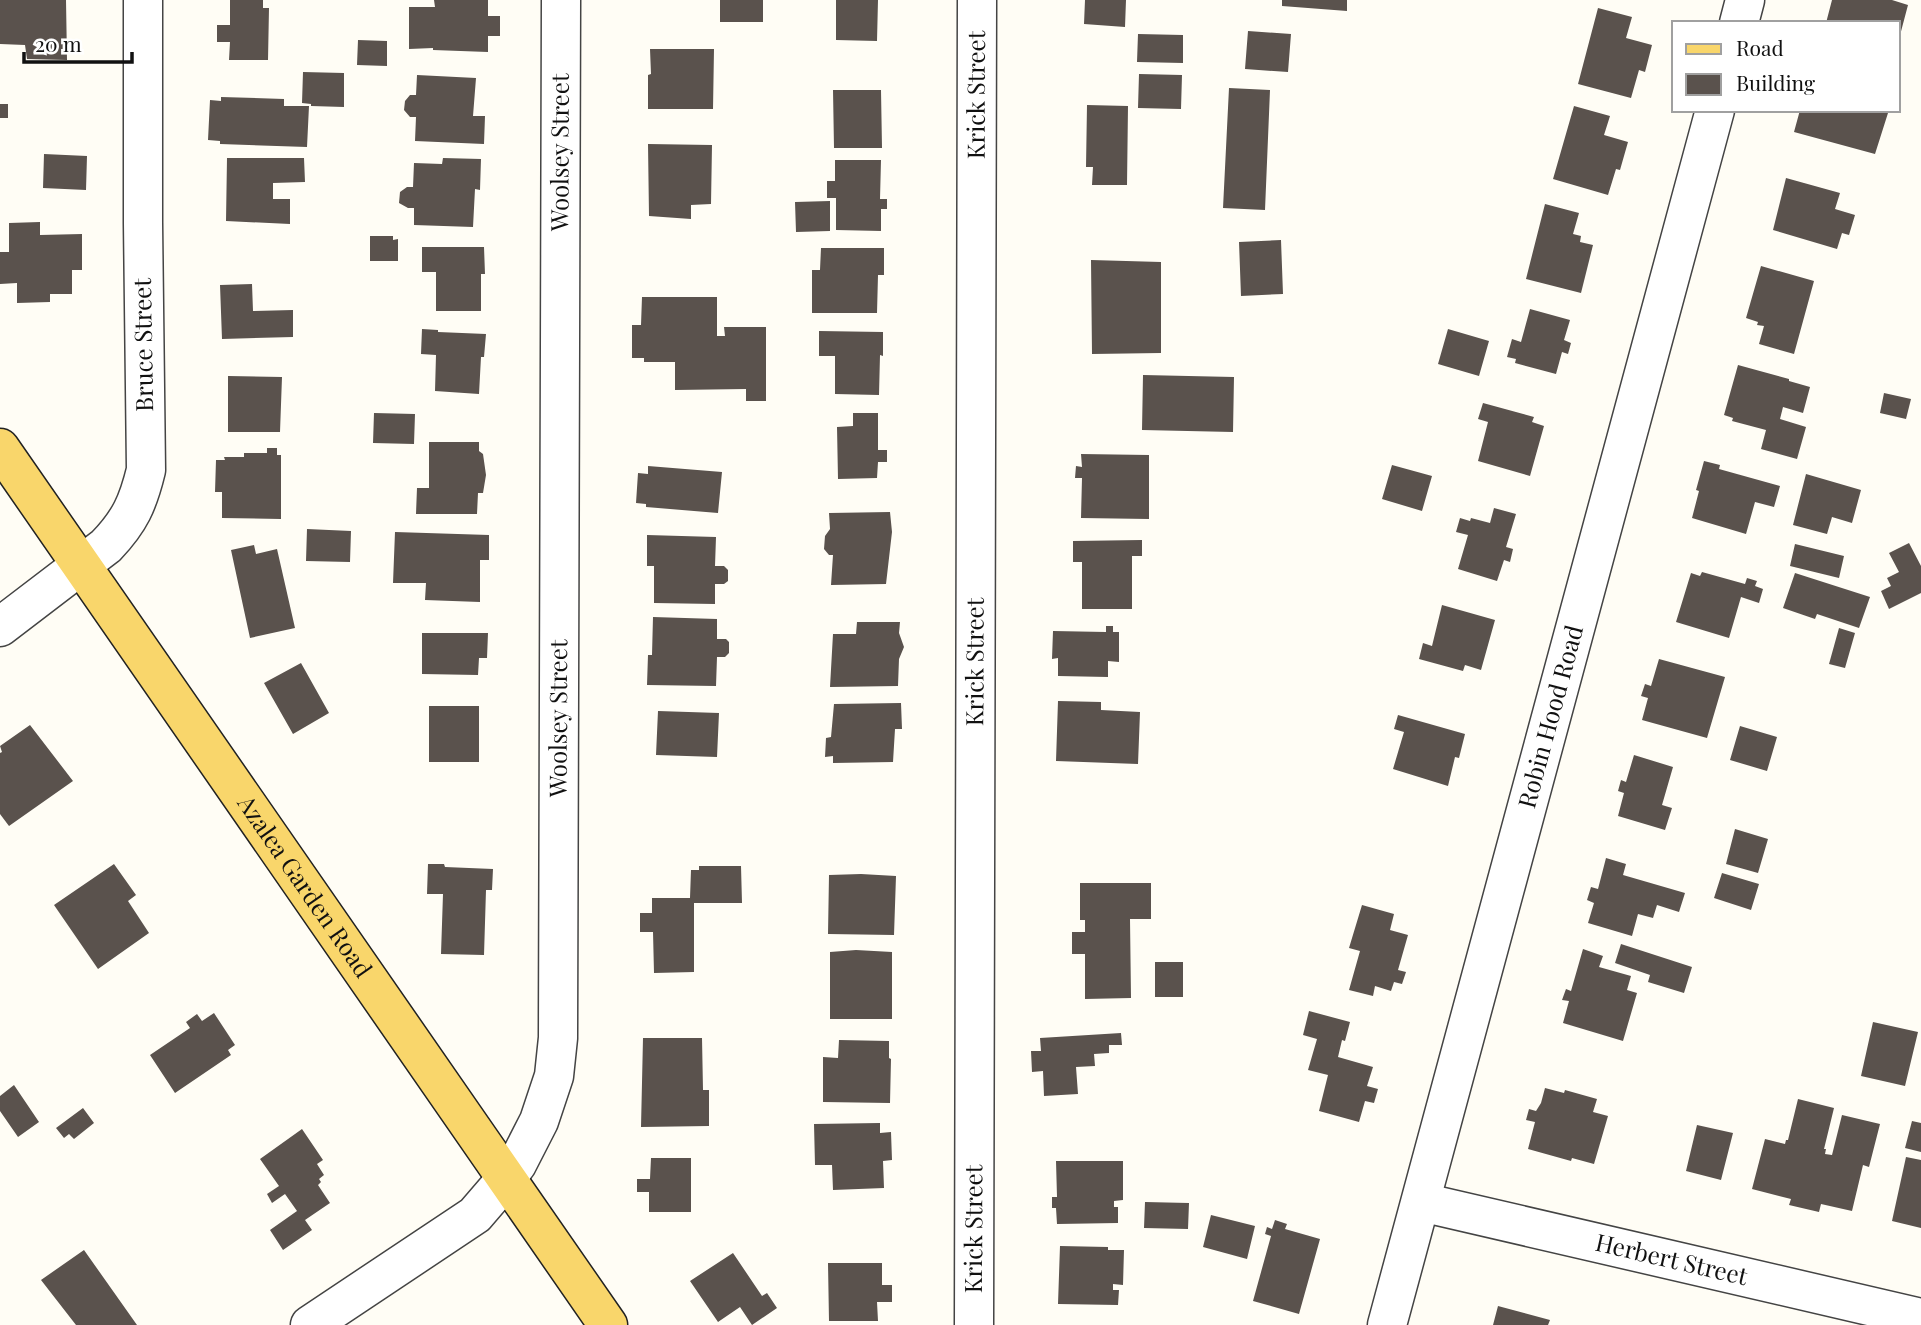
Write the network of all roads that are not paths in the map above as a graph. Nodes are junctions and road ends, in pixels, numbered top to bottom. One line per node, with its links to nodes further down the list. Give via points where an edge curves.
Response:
1 (143, 0): 8 (street, Bruce Street, via 146,470 138,500 119,533)
2 (562, 0): 10 (street, Woolsey Street, via 558,1038 554,1076 539,1121)
3 (976, 0): 15 (street, Krick Street)
4 (1745, 0): 5 (street)
5 (1740, 21)
6 (1714, 112): 11 (street, Robin Hood Road)
7 (0, 449): 8 (main road, Azalea Garden Road)
8 (81, 565): 9 (street, Bruce Street); 10 (main road, Azalea Garden Road)
9 (0, 627)
10 (506, 1179): 13 (street, Woolsey Street, via 475,1215); 14 (main road, Azalea Garden Road)
11 (1421, 1202): 12 (street, Herbert Street); 16 (street, Robin Hood Road)
12 (1921, 1318)
13 (310, 1325)
14 (608, 1325)
15 (974, 1325)
16 (1387, 1325)

